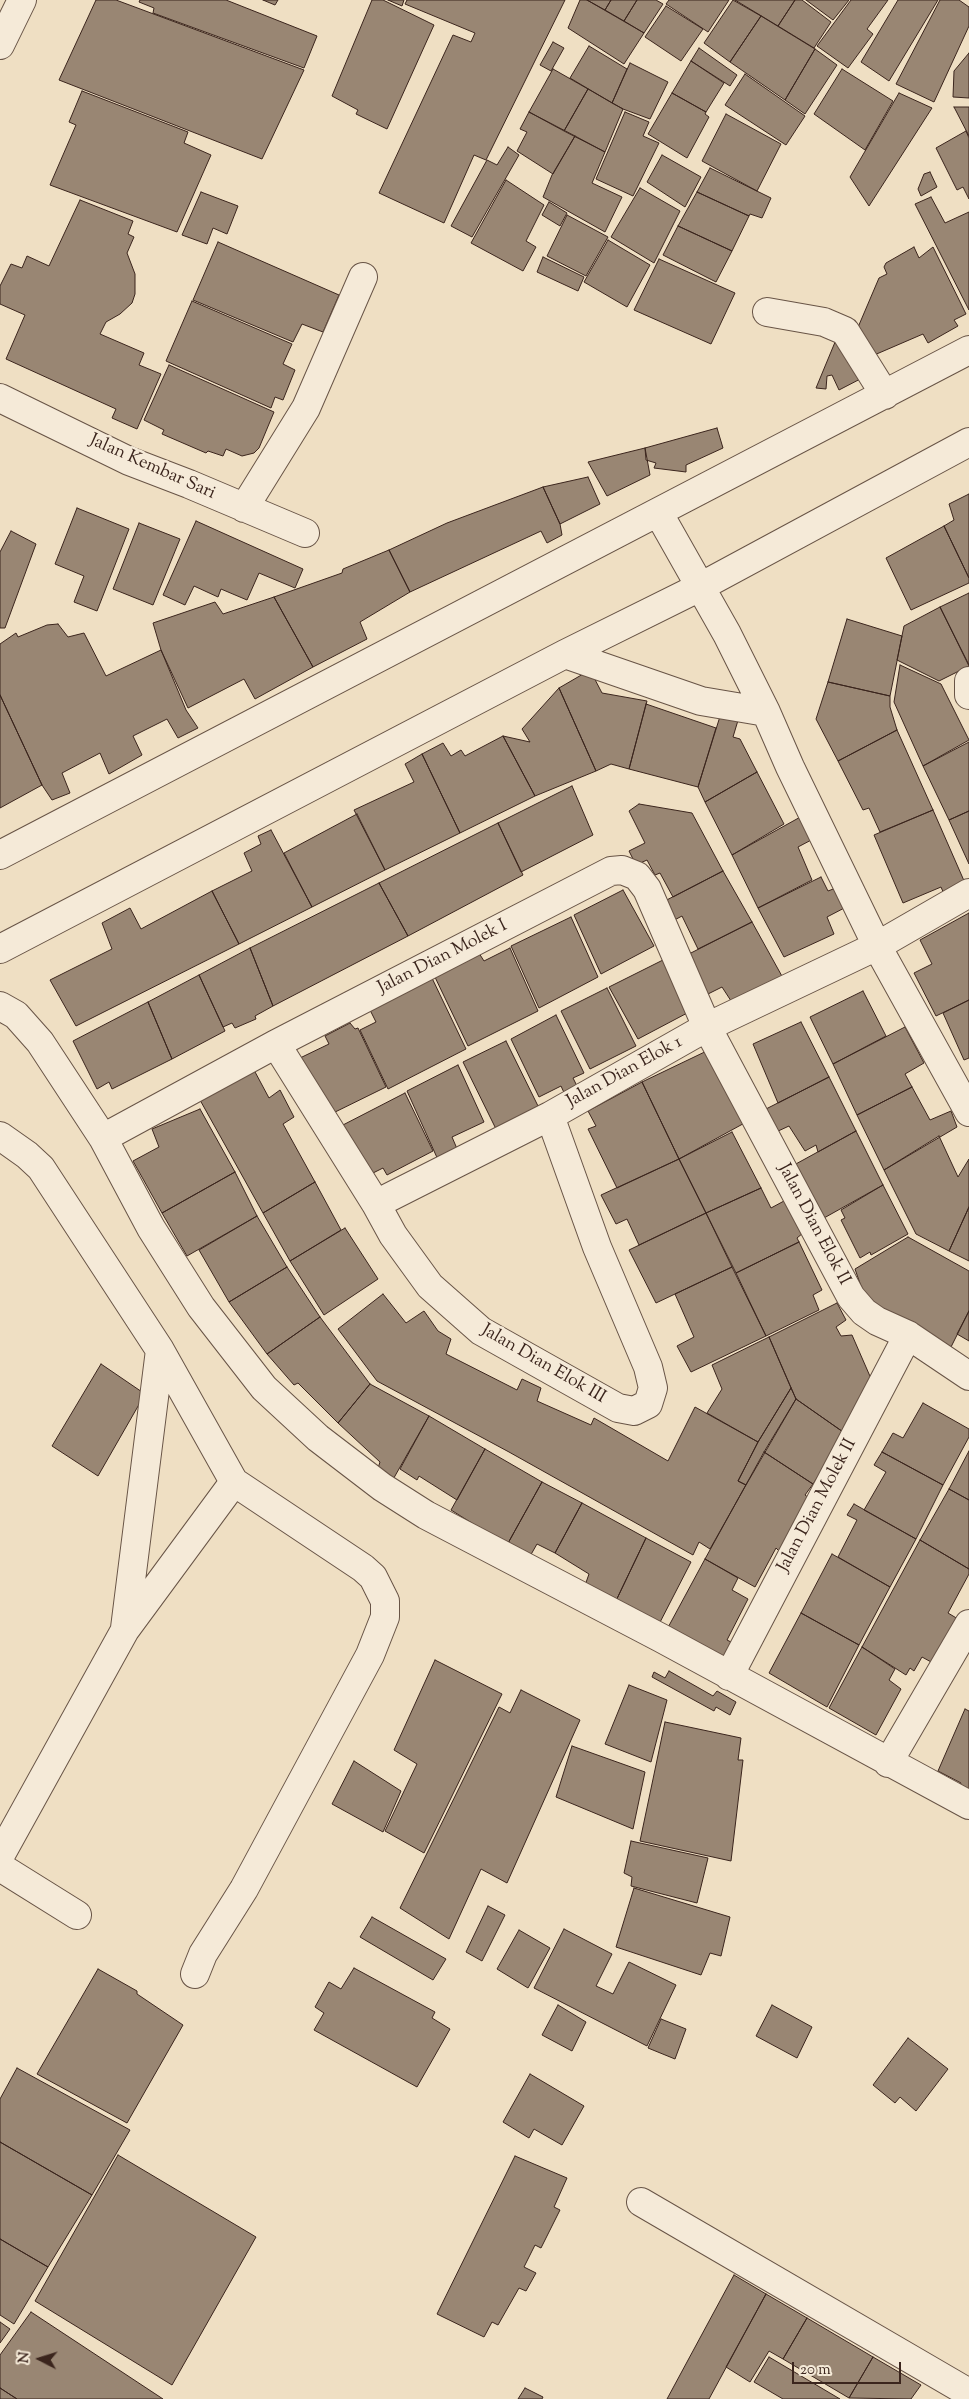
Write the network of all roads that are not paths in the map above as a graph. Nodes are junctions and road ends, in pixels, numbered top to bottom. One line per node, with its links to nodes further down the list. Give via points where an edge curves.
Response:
1 (22, 0): 2 (street)
2 (0, 45)
3 (363, 277): 9 (street, via 306,408)
4 (767, 312): 6 (street, via 824,322 845,331)
5 (969, 350): 6 (street)
6 (885, 395): 10 (street)
7 (0, 398): 9 (street, Jalan Kembar Sari, via 129,461)
8 (969, 442): 12 (street)
9 (244, 508): 11 (street, Jalan Kembar Sari)
10 (658, 512): 12 (street); 17 (street)
11 (305, 533)
12 (700, 586): 13 (street); 16 (street)
13 (565, 654): 16 (street, via 701,701); 20 (street)
14 (969, 681): 15 (street)
15 (969, 696)
16 (766, 712): 19 (street)
17 (0, 855)
18 (969, 893): 19 (street, Jalan Dian Elok 1)
19 (876, 946): 22 (street, Jalan Dian Elok 1); 24 (street)
20 (0, 949)
21 (0, 1006): 27 (street, via 16,1015 40,1042)
22 (707, 1027): 23 (street, Jalan Dian Molek I, via 647,889 637,876 622,870 610,871); 25 (street, Jalan Dian Elok 1); 29 (street, Jalan Dian Elok II, via 851,1297 864,1312)
23 (276, 1044): 27 (street, Jalan Dian Molek I); 28 (street, Jalan Dian Elok III)
24 (969, 1112)
25 (550, 1116): 28 (street, Jalan Dian Elok 1); 28 (street, Jalan Dian Elok III, via 597,1247 648,1367 653,1388 648,1404 634,1411 618,1408 481,1332 430,1286 393,1235)
26 (0, 1136): 30 (street, via 41,1168)
27 (103, 1138): 35 (street, via 151,1228 201,1307 264,1388 318,1438 382,1487 426,1515)
28 (376, 1204)
29 (908, 1336): 31 (street, Jalan Dian Elok II); 35 (street, Jalan Dian Molek II)
30 (160, 1350): 32 (street); 34 (street)
31 (969, 1376)
32 (234, 1482): 34 (street); 41 (street, via 373,1577 385,1601 385,1617 370,1655 244,1889 203,1954)
33 (969, 1624): 36 (street)
34 (125, 1630): 38 (street)
35 (729, 1676): 36 (street)
36 (888, 1762): 37 (street)
37 (969, 1805)
38 (0, 1856)
39 (0, 1867): 40 (street)
40 (77, 1915)
41 (195, 1974)
42 (641, 2202): 43 (street)
43 (969, 2393)

